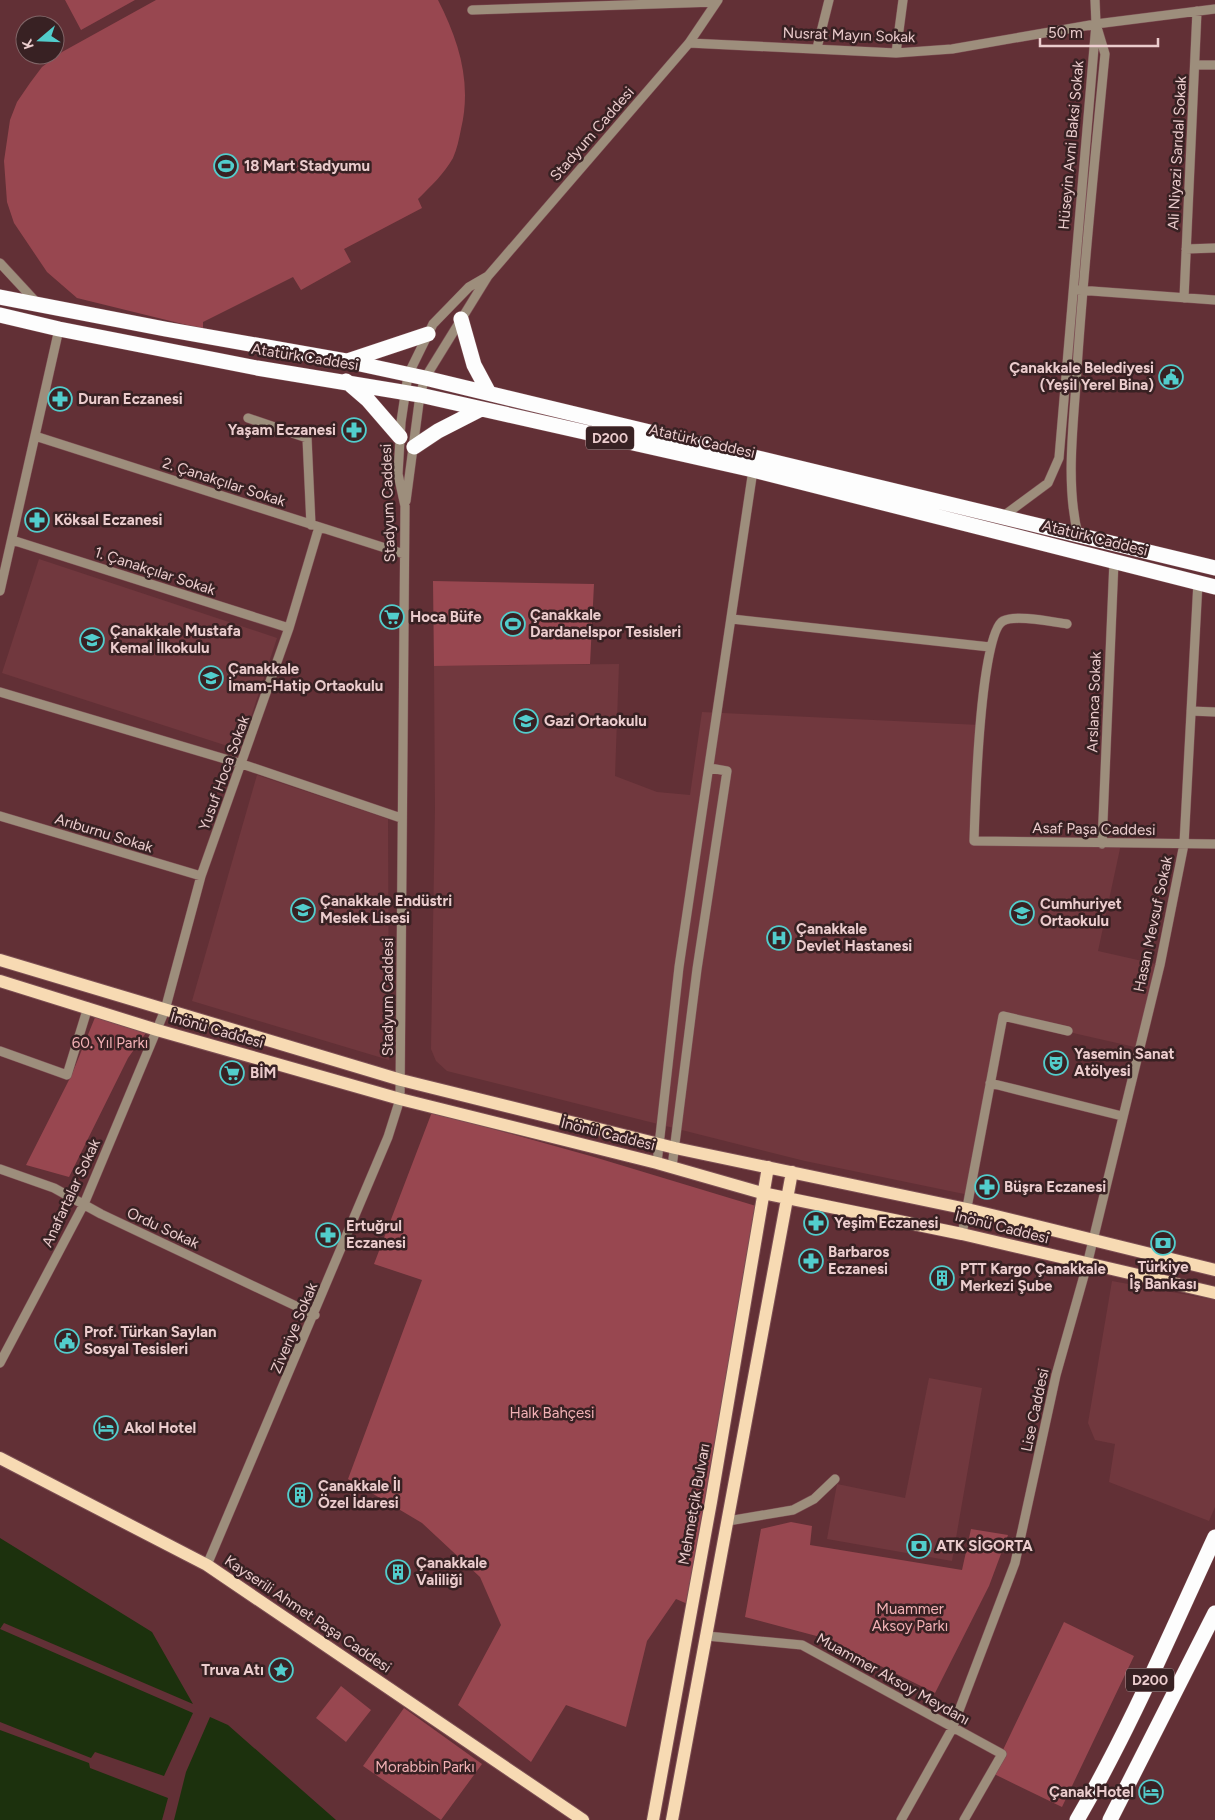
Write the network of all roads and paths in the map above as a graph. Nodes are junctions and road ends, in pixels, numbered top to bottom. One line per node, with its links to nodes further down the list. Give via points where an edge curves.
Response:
1 (829, 0): 10 (street)
2 (903, 0): 11 (street)
3 (1095, 0): 8 (street, Hüseyin Avni Baksi Sokak)
4 (717, 1): 6 (street); 9 (street, Stadyum Caddesi)
5 (1215, 9): 7 (street, Nusrat Mayın Sokak)
6 (472, 10)
7 (1197, 11): 8 (street, Nusrat Mayın Sokak); 12 (street, Ali Niyazi Sarıdal Sokak)
8 (1096, 24): 11 (street, Nusrat Mayın Sokak, via 952,49); 18 (street, Hüseyin Avni Baksi Sokak, via 1105,54)
9 (689, 43): 10 (street, Nusrat Mayın Sokak); 17 (street, Stadyum Caddesi)
10 (816, 48): 11 (street, Nusrat Mayın Sokak)
11 (896, 53)
12 (1195, 65): 13 (street); 15 (street, Ali Niyazi Sarıdal Sokak)
13 (1215, 65)
14 (1215, 248): 15 (street)
15 (1186, 249): 20 (street, Ali Niyazi Sarıdal Sokak)
16 (0, 263): 22 (street)
17 (488, 276): 24 (street); 26 (street, Stadyum Caddesi, via 469,287)
18 (1078, 290): 20 (street); 38 (street, Hüseyin Avni Baksi Sokak); 39 (street, Hüseyin Avni Baksi Sokak)
19 (0, 297): 22 (highway, Atatürk Caddesi / D200)
20 (1184, 298): 21 (street)
21 (1215, 300)
22 (38, 305): 27 (highway, Atatürk Caddesi / D200)
23 (0, 315): 25 (highway, Atatürk Caddesi / D200)
24 (461, 319): 29 (street); 32 (highway, via 474,365)
25 (59, 330): 30 (highway, Atatürk Caddesi / D200, via 258,368); 35 (street)
26 (428, 334): 27 (highway); 28 (street, Stadyum Caddesi)
27 (346, 361): 28 (highway, Atatürk Caddesi / D200)
28 (408, 375): 29 (highway, Atatürk Caddesi / D200); 31 (street, Stadyum Caddesi)
29 (425, 378): 31 (street); 32 (highway, Atatürk Caddesi / D200)
30 (346, 381): 31 (highway, Atatürk Caddesi / D200); 36 (highway, via 368,400)
31 (413, 393): 33 (highway, Atatürk Caddesi / D200); 36 (street, Stadyum Caddesi); 37 (street)
32 (489, 393): 42 (highway, Atatürk Caddesi / D200)
33 (481, 409): 37 (highway); 40 (highway, Atatürk Caddesi / D200)
34 (248, 418): 43 (street, Yusuf Hoca Sokak, via 307,438)
35 (34, 436): 43 (street, 2. Çanakçılar Sokak); 45 (street)
36 (400, 437): 41 (street, Stadyum Caddesi, via 398,474)
37 (414, 447): 41 (street)
38 (1057, 464): 39 (street); 42 (street, Hüseyin Avni Baksi Sokak, via 1048,483)
39 (1072, 466): 44 (street, Hüseyin Avni Baksi Sokak, via 1072,509)
40 (752, 470): 47 (highway, Atatürk Caddesi / D200); 52 (street)
41 (405, 506): 46 (street, Stadyum Caddesi)
42 (1002, 517): 44 (highway, Atatürk Caddesi / D200)
43 (315, 526): 46 (street, 2. Çanakçılar Sokak); 54 (street, Yusuf Hoca Sokak)
44 (1078, 535): 48 (highway, Atatürk Caddesi / D200)
45 (12, 540): 51 (street); 54 (street, 1. Çanakçılar Sokak)
46 (404, 554): 62 (street, Stadyum Caddesi)
47 (1114, 561): 49 (highway, Atatürk Caddesi / D200); 63 (street, Arslanca Sokak)
48 (1215, 568)
49 (1198, 582): 50 (highway, Atatürk Caddesi / D200); 57 (street, Hasan Mevsuf Sokak)
50 (1215, 586)
51 (0, 591)
52 (732, 619): 55 (street); 60 (street)
53 (1067, 624): 55 (street, via 1004,620 998,625)
54 (289, 628): 59 (street, Yusuf Hoca Sokak)
55 (990, 647): 63 (street, Asaf Paşa Caddesi, via 980,725 974,841)
56 (0, 692): 59 (street)
57 (1191, 711): 58 (street); 64 (street, Hasan Mevsuf Sokak)
58 (1215, 712)
59 (242, 764): 62 (street); 66 (street, Yusuf Hoca Sokak)
60 (710, 768): 78 (street, via 679,967); 79 (street, via 728,771 697,969)
61 (0, 816): 66 (street, Arıburnu Sokak)
62 (401, 818): 74 (street, Stadyum Caddesi)
63 (1102, 844): 64 (street, Asaf Paşa Caddesi)
64 (1184, 844): 65 (street, Asaf Paşa Caddesi); 77 (street, Hasan Mevsuf Sokak, via 1163,948)
65 (1215, 844)
66 (201, 876): 70 (street, Yusuf Hoca Sokak)
67 (0, 960): 70 (main road, İnönü Caddesi)
68 (0, 981): 69 (main road, İnönü Caddesi)
69 (88, 1007): 71 (main road, İnönü Caddesi); 73 (street, via 67,1075)
70 (165, 1010): 71 (street, Yusuf Hoca Sokak); 74 (main road, İnönü Caddesi)
71 (158, 1030): 76 (main road, İnönü Caddesi); 87 (street, Anafartalar Sokak)
72 (1068, 1030): 75 (street, via 1004,1016)
73 (0, 1051)
74 (402, 1080): 76 (street, Stadyum Caddesi); 78 (main road, İnönü Caddesi)
75 (990, 1083): 77 (street); 88 (street)
76 (400, 1099): 80 (main road, İnönü Caddesi); 94 (street, Ziveriye Sokak, via 388,1137)
77 (1122, 1116): 90 (street, Hasan Mevsuf Sokak)
78 (659, 1143): 79 (main road, İnönü Caddesi); 80 (street)
79 (675, 1148): 81 (main road, İnönü Caddesi); 82 (street)
80 (657, 1163): 82 (main road, İnönü Caddesi)
81 (768, 1167): 84 (main road, İnönü Caddesi); 85 (main road, Mehmetçik Bulvarı)
82 (672, 1168): 85 (main road, İnönü Caddesi)
83 (0, 1169): 87 (street, Ordu Sokak, via 54,1188)
84 (792, 1172): 86 (main road); 88 (main road, İnönü Caddesi)
85 (762, 1193): 86 (main road, İnönü Caddesi); 98 (main road, Mehmetçik Bulvarı)
86 (787, 1198): 89 (main road, İnönü Caddesi); 99 (main road)
87 (84, 1204): 94 (street, Ordu Sokak); 95 (street, Anafartalar Sokak)
88 (967, 1209): 89 (street); 90 (main road, İnönü Caddesi)
89 (962, 1234): 91 (main road, İnönü Caddesi)
90 (1092, 1241): 91 (street, Hasan Mevsuf Sokak); 92 (main road, İnönü Caddesi)
91 (1087, 1265): 93 (main road, İnönü Caddesi); 107 (street, Lise Caddesi, via 1056,1375 1015,1562)
92 (1215, 1270)
93 (1215, 1293)
94 (315, 1315): 104 (street, Ziveriye Sokak)
95 (0, 1363)
96 (0, 1458): 104 (main road, Kayserili Ahmet Paşa Caddesi)
97 (836, 1479): 100 (street, via 814,1499 793,1510)
98 (711, 1502): 99 (main road); 101 (main road, Mehmetçik Bulvarı)
99 (731, 1506): 100 (main road)
100 (728, 1521): 102 (main road)
101 (706, 1532): 102 (main road); 109 (main road, Mehmetçik Bulvarı)
102 (725, 1535): 106 (main road)
103 (1215, 1537): 113 (highway, D200, via 1128,1728)
104 (207, 1565): 108 (main road, Kayserili Ahmet Paşa Caddesi)
105 (1215, 1613): 114 (highway, D200)
106 (707, 1636): 107 (street, Muammer Aksoy Meydanı, via 802,1646); 110 (main road)
107 (952, 1728): 111 (street, Lise Caddesi); 112 (street, Muammer Aksoy Meydanı, via 1002,1754)
108 (583, 1820)
109 (654, 1820)
110 (672, 1820)
111 (901, 1820)
112 (964, 1820)
113 (1078, 1820)
114 (1110, 1820)

